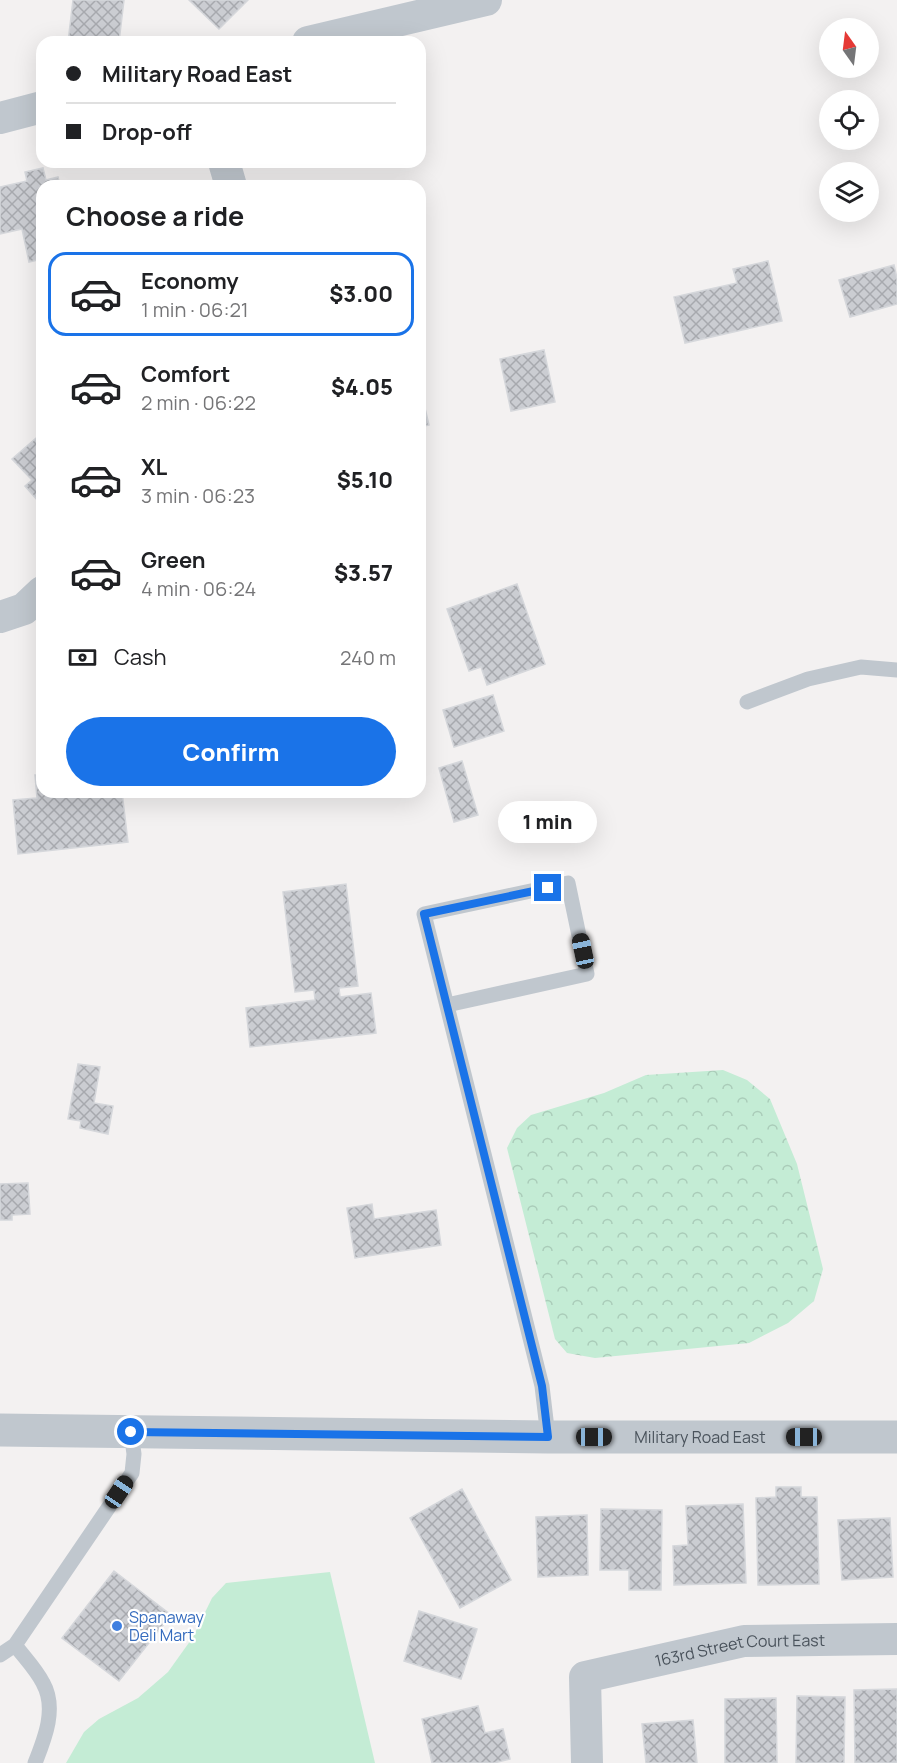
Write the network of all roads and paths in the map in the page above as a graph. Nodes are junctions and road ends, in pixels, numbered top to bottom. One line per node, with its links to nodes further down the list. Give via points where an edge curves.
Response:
1 (486, 0): 2 (street)
2 (333, 36)
3 (36, 109): 4 (street)
4 (0, 118)
5 (36, 598): 6 (street, via 24,609)
6 (0, 617)
7 (897, 670): 8 (lane, via 861,667 808,679)
8 (747, 702)
9 (447, 1005): 9 (lane, via 424,914 568,883 587,974); 12 (lane, via 542,1386)
10 (0, 1430): 11 (street, Military Road East)
11 (131, 1432): 12 (street, Military Road East); 15 (lane, via 132,1473)
12 (548, 1437): 13 (street, Military Road East)
13 (897, 1437)
14 (897, 1639): 18 (street, 163rd Street Court East, via 744,1641 585,1677)
15 (15, 1645): 16 (lane); 17 (lane, via 44,1683 50,1706 47,1731)
16 (0, 1655)
17 (35, 1763)
18 (587, 1763)

